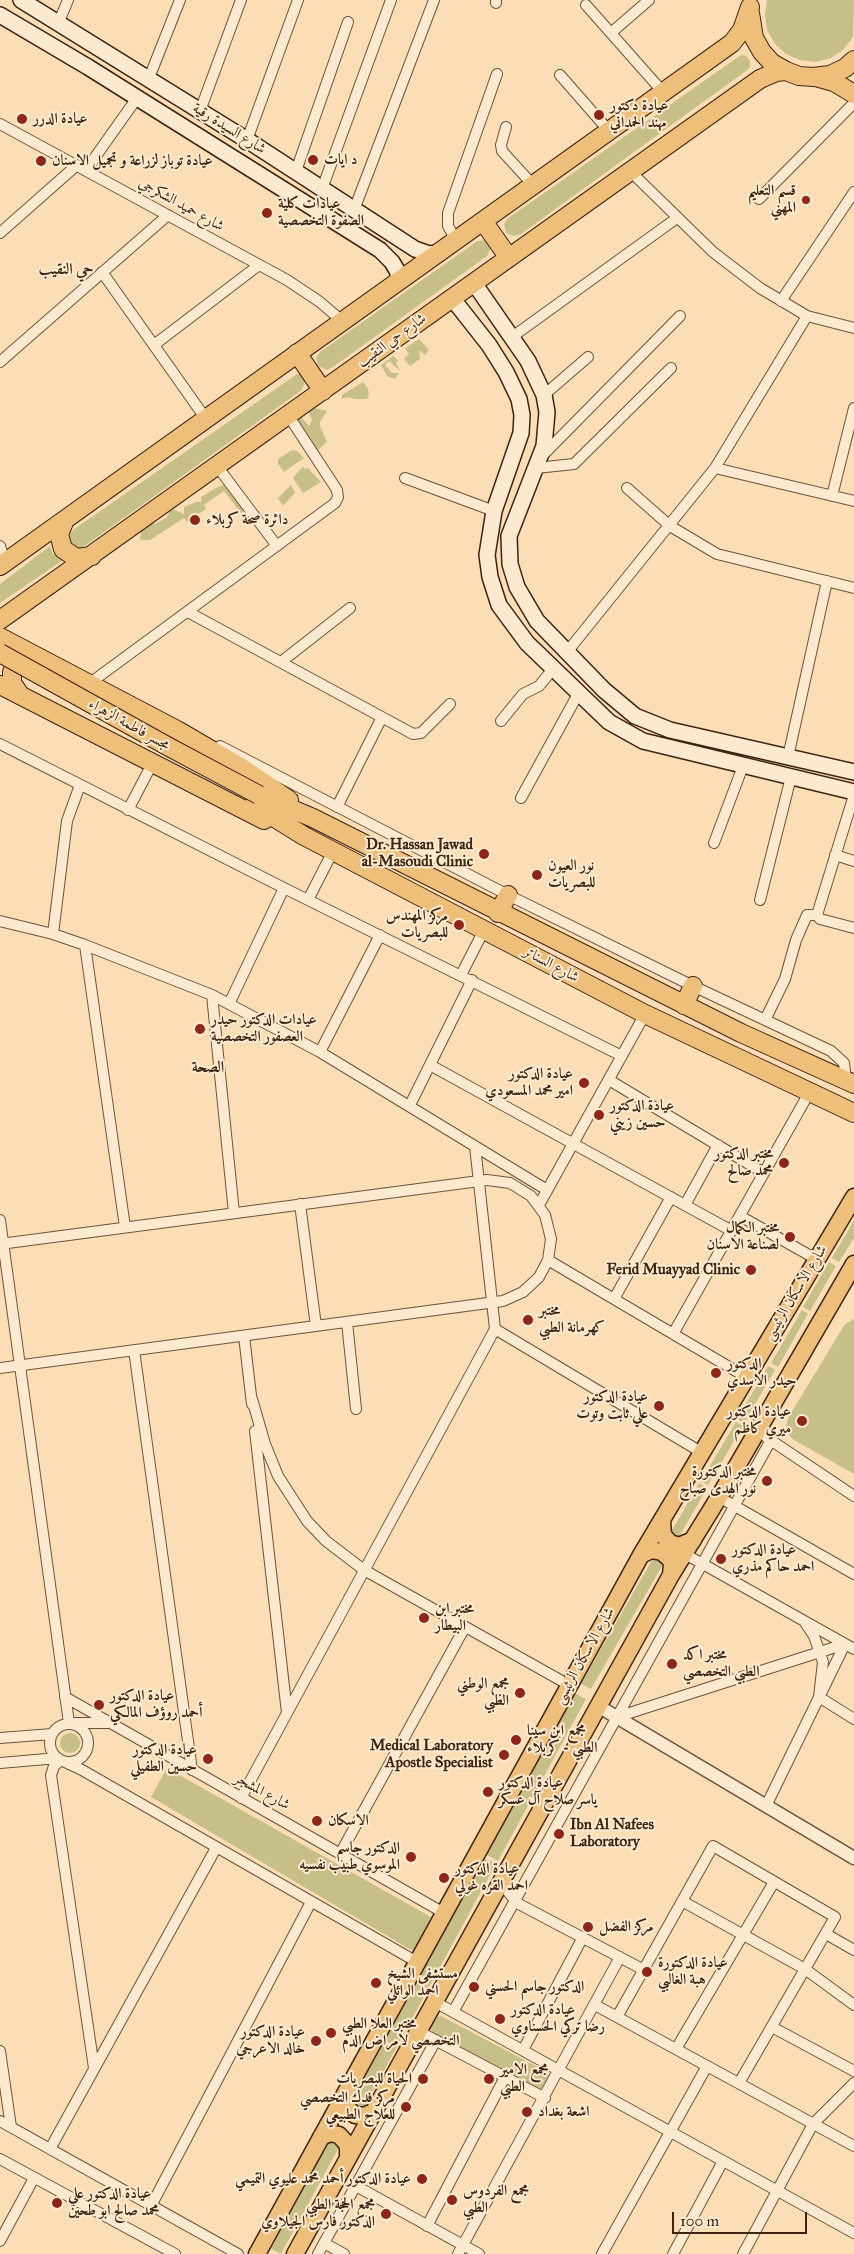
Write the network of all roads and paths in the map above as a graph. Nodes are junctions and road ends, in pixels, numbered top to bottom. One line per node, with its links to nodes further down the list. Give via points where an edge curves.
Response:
1 (20, 0): 13 (main road, شارع السيدة رقية)
2 (68, 0): 13 (street)
3 (180, 0): 20 (street)
4 (242, 0): 25 (street)
5 (298, 0): 29 (street)
6 (391, 0): 34 (street)
7 (434, 0): 37 (street)
8 (649, 0): 14 (street)
9 (751, 4): 16 (highway, via 750,23 754,38 772,63); 21 (highway, via 742,30 732,43)
10 (586, 5): 14 (street)
11 (0, 15): 23 (main road, شارع السيدة رقية)
12 (348, 22): 31 (street)
13 (58, 24): 20 (main road, شارع السيدة رقية)
14 (612, 32): 21 (street)
15 (854, 60): 19 (highway, via 845,68)
16 (786, 71): 19 (highway); 32 (highway, شارع حي النقيب, via 760,79)
17 (497, 74): 42 (street, via 448,214 448,226)
18 (560, 75): 28 (street)
19 (813, 77): 22 (highway, via 834,82)
20 (149, 78): 23 (main road); 25 (main road, شارع السيدة رقية)
21 (663, 92): 28 (highway)
22 (854, 94)
23 (137, 98): 30 (street); 47 (main road, شارع السيدة رقية, via 380,250 398,272)
24 (854, 103): 36 (street)
25 (200, 111): 29 (main road, شارع السيدة رقية)
26 (0, 124): 30 (street, شارع حميد الشكرجي)
27 (506, 127): 33 (street, via 502,151)
28 (608, 131): 33 (highway)
29 (247, 140): 31 (main road, شارع السيدة رقية)
30 (81, 168): 38 (street, شارع حميد الشكرجي); 41 (street)
31 (296, 171): 34 (main road, شارع السيدة رقية)
32 (630, 171): 39 (street); 44 (highway, شارع حي النقيب)
33 (533, 185): 40 (highway)
34 (322, 189): 37 (main road, شارع السيدة رقية)
35 (854, 192): 50 (street)
36 (759, 199)
37 (354, 210): 43 (main road, شارع السيدة رقية, via 414,249)
38 (168, 215): 45 (street, شارع حميد الشكرجي); 46 (street)
39 (677, 218): 50 (street, via 713,252); 55 (street)
40 (483, 220): 42 (highway); 44 (highway)
41 (0, 233)
42 (456, 240): 43 (highway)
43 (437, 253): 47 (highway)
44 (509, 258): 48 (highway, شارع حي النقيب)
45 (260, 265): 53 (street, شارع حميد الشكرجي, via 304,291); 56 (street)
46 (102, 272): 56 (street); 59 (street)
47 (398, 282): 53 (highway)
48 (474, 283): 49 (highway, شارع حي النقيب); 55 (main road)
49 (452, 298): 61 (highway, شارع حي النقيب); 73 (main road, via 489,345 506,372 521,407 521,433)
50 (781, 302): 52 (street)
51 (680, 316): 66 (street)
52 (807, 316): 54 (street); 68 (street)
53 (342, 321): 57 (highway)
54 (854, 328)
55 (512, 337): 62 (main road)
56 (154, 345): 65 (street)
57 (297, 353): 61 (highway); 65 (highway)
58 (588, 357): 62 (street)
59 (0, 362)
60 (671, 368): 66 (street, via 574,464)
61 (323, 390): 64 (highway, شارع حي النقيب)
62 (544, 395): 66 (main road, via 546,429)
63 (854, 408): 71 (street)
64 (288, 415): 67 (highway, شارع حي النقيب); 76 (street, via 337,490 338,497 335,503)
65 (206, 419): 74 (highway)
66 (537, 464): 87 (main road, via 509,536 510,564 516,587 537,621)
67 (217, 466): 76 (street); 77 (highway, شارع حي النقيب)
68 (715, 468): 71 (street); 75 (street)
69 (405, 478): 73 (street)
70 (627, 488): 75 (street)
71 (832, 496): 72 (street)
72 (854, 501)
73 (494, 511): 92 (main road, via 487,555 494,594 512,624)
74 (65, 520): 77 (highway, via 59,534 63,549 76,558); 78 (highway)
75 (670, 526): 79 (street, via 717,554); 87 (street)
76 (277, 546): 83 (street)
77 (92, 556): 81 (highway, شارع حي النقيب)
78 (2, 558)
79 (827, 581): 80 (street); 102 (street)
80 (854, 588)
81 (24, 603): 84 (highway, شارع حي النقيب); 86 (highway, via 14,615 12,624)
82 (350, 608): 90 (street)
83 (188, 612): 90 (street); 93 (street)
84 (0, 620)
85 (0, 637): 86 (highway)
86 (23, 648): 89 (highway)
87 (567, 652): 102 (main road, via 635,716 670,730)
88 (0, 653): 110 (highway, مجسر فاطمة الزهراء, bridge)
89 (42, 658): 93 (highway); 96 (highway, via 26,656 14,667 12,683)
90 (280, 662): 98 (street)
91 (0, 664): 110 (highway, مجسر فاطمة الزهراء)
92 (553, 669): 95 (main road); 99 (street, via 539,686 523,694)
93 (90, 683): 100 (highway)
94 (0, 686): 96 (highway)
95 (578, 694): 104 (main road, via 609,722 643,741); 109 (street)
96 (22, 696): 103 (highway)
97 (450, 704): 98 (street, via 419,734 413,734)
98 (382, 717): 111 (street)
99 (501, 721)
100 (177, 730): 111 (street, via 204,737); 113 (highway, via 257,778)
101 (0, 744): 107 (street)
102 (788, 757): 105 (main road)
103 (152, 764): 112 (street); 114 (highway, via 248,813)
104 (743, 766): 106 (main road); 115 (street)
105 (854, 772)
106 (791, 777): 108 (main road); 122 (street)
107 (80, 785): 112 (street); 128 (street, via 67,820)
108 (854, 794): 117 (street)
109 (522, 798)
110 (257, 800): 113 (highway, شارع السناتر); 114 (highway, شارع السناتر)
111 (337, 807): 120 (street)
112 (128, 810): 119 (street)
113 (313, 818): 123 (highway, شارع السناتر)
114 (304, 836): 116 (highway, شارع السناتر)
115 (714, 843)
116 (332, 851): 121 (street); 127 (highway, شارع السناتر)
117 (835, 855): 118 (street); 124 (street)
118 (854, 861)
119 (284, 888): 121 (street); 135 (street)
120 (508, 895): 123 (highway); 133 (street)
121 (308, 900): 129 (street)
122 (760, 900)
123 (498, 913): 136 (highway, شارع السناتر)
124 (817, 915): 126 (street, via 820,920); 138 (street, via 807,914 785,979)
125 (0, 921): 128 (street)
126 (854, 928)
127 (484, 930): 131 (street); 137 (highway, شارع السناتر)
128 (54, 934): 130 (street)
129 (380, 935): 131 (street); 141 (street)
130 (85, 945): 134 (street); 165 (street)
131 (461, 975): 132 (street)
132 (472, 980): 143 (street); 144 (street)
133 (693, 986): 136 (highway); 138 (street)
134 (212, 995): 135 (street); 162 (street)
135 (229, 1004): 141 (street)
136 (684, 1005): 139 (highway, شارع السناتر)
137 (645, 1014): 142 (highway, شارع السناتر); 143 (street)
138 (765, 1020): 147 (street, via 838,1055 846,1066)
139 (741, 1034): 140 (highway, شارع السناتر); 142 (highway, via 746,1040 746,1048 740,1054)
140 (772, 1048): 145 (highway, via 763,1048 757,1054 756,1063); 147 (highway, شارع السناتر)
141 (320, 1052): 149 (street)
142 (730, 1053): 145 (highway, شارع السناتر)
143 (622, 1056): 146 (street)
144 (430, 1065): 149 (street); 151 (street)
145 (762, 1069): 148 (highway, شارع السناتر)
146 (608, 1080): 151 (street); 152 (street)
147 (850, 1082)
148 (809, 1093): 150 (highway, شارع السناتر); 154 (street)
149 (410, 1105): 153 (street)
150 (854, 1113)
151 (573, 1144): 156 (street); 157 (street)
152 (718, 1145): 154 (street); 161 (street)
153 (474, 1146): 155 (street); 156 (street)
154 (764, 1173): 163 (street)
155 (478, 1180): 159 (street); 160 (street, via 510,1183); 172 (street)
156 (547, 1190): 160 (street)
157 (671, 1197): 161 (street); 171 (street)
158 (854, 1197): 168 (main road, شارع الاسكان الرئيسي)
159 (300, 1204): 162 (street); 174 (street)
160 (539, 1205): 169 (street, via 548,1221 550,1233)
161 (685, 1205): 166 (street)
162 (234, 1213): 165 (street)
163 (740, 1216): 166 (street); 168 (street)
164 (0, 1220): 167 (street)
165 (125, 1227): 167 (street)
166 (732, 1231): 176 (street)
167 (2, 1244): 179 (street)
168 (816, 1259): 181 (main road, شارع الاسكان الرئيسي)
169 (548, 1260): 171 (street); 172 (street, via 529,1288 510,1299)
170 (854, 1264): 184 (main road)
171 (614, 1299): 176 (street)
172 (492, 1303): 173 (street); 175 (street)
173 (347, 1322): 174 (street); 183 (street)
174 (316, 1326): 177 (street)
175 (495, 1329): 186 (street); 194 (street)
176 (673, 1334): 181 (street)
177 (244, 1336): 178 (street); 182 (street)
178 (134, 1350): 179 (street); 214 (street)
179 (20, 1365): 180 (street); 202 (street)
180 (0, 1368)
181 (746, 1377): 186 (main road, شارع الاسكان الرئيسي)
182 (252, 1399): 194 (street, via 271,1461 288,1495 326,1541); 205 (street)
183 (356, 1408)
184 (757, 1431): 185 (street); 188 (main road)
185 (771, 1440): 187 (street); 189 (street)
186 (701, 1452): 190 (main road, شارع الاسكان الرئيسي)
187 (854, 1496)
188 (719, 1497): 189 (street); 191 (main road)
189 (735, 1506): 193 (street); 195 (street)
190 (662, 1520): 191 (main road, via 661,1531 670,1543); 192 (main road, شارع الاسكان الرئيسي)
191 (689, 1547): 193 (street); 196 (main road)
192 (641, 1555): 196 (main road, via 650,1550 662,1552 670,1559); 201 (main road, شارع الاسكان الرئيسي)
193 (703, 1563): 197 (street); 206 (street)
194 (364, 1570): 198 (street); 205 (street)
195 (854, 1574)
196 (671, 1575): 204 (main road)
197 (802, 1620): 199 (street); 200 (street, via 814,1636)
198 (465, 1627): 201 (street); 218 (street)
199 (849, 1647): 200 (street); 203 (street)
200 (820, 1652): 203 (street, via 823,1674); 206 (street)
201 (568, 1686): 225 (main road, شارع الاسكان الرئيسي)
202 (65, 1697): 208 (street); 209 (street, شارع المشجر)
203 (819, 1697): 207 (street); 216 (street)
204 (598, 1706): 206 (street); 220 (main road)
205 (287, 1713): 215 (street)
206 (617, 1717): 216 (street); 223 (street)
207 (854, 1719)
208 (70, 1723): 209 (street); 210 (street, via 59,1726); 212 (street, via 86,1732 88,1750 75,1762)
209 (111, 1724): 214 (street, شارع المشجر)
210 (52, 1734): 211 (street); 212 (street, via 50,1744)
211 (0, 1738)
212 (61, 1760): 213 (street); 217 (street); 246 (street, via 51,1775)
213 (0, 1763)
214 (192, 1770): 215 (street, شارع المشجر)
215 (241, 1798): 218 (street, شارع المشجر)
216 (766, 1806): 219 (street)
217 (216, 1848): 224 (street); 246 (street)
218 (340, 1854): 225 (street, شارع المشجر)
219 (854, 1858)
220 (504, 1876): 223 (street, via 506,1888); 234 (main road)
221 (774, 1882): 222 (street, via 713,1846); 226 (street, via 835,1917); 227 (street)
222 (682, 1900): 227 (street); 232 (street)
223 (515, 1901): 228 (street); 237 (street)
224 (311, 1902): 231 (street); 268 (street)
225 (444, 1914): 231 (main road, شارع الاسكان الرئيسي)
226 (826, 1934): 229 (street); 233 (street)
227 (743, 1935): 233 (street); 242 (street)
228 (583, 1937): 230 (street); 244 (street)
229 (854, 1950)
230 (620, 1958): 232 (street); 235 (street)
231 (417, 1962): 252 (main road, شارع الاسكان الرئيسي)
232 (644, 1970): 238 (street)
233 (805, 1970): 236 (street); 239 (street)
234 (434, 2002): 237 (street); 240 (main road)
235 (595, 2005): 238 (street); 247 (street)
236 (854, 2006)
237 (454, 2012): 244 (street)
238 (618, 2017): 242 (street)
239 (772, 2027): 248 (street); 250 (street)
240 (418, 2031): 241 (street); 254 (main road)
241 (436, 2040): 249 (street); 266 (street)
242 (676, 2049): 245 (street)
243 (0, 2050): 257 (street)
244 (523, 2050): 247 (street)
245 (707, 2066): 250 (street); 258 (street)
246 (94, 2068): 261 (street)
247 (560, 2071): 253 (street); 258 (street)
248 (854, 2071)
249 (505, 2077): 253 (street); 269 (street)
250 (739, 2083): 256 (street)
251 (854, 2083): 256 (street)
252 (345, 2096): 254 (main road, via 348,2109 355,2115); 259 (main road, شارع الاسكان الرئيسي)
253 (545, 2098): 273 (street)
254 (373, 2112): 262 (main road)
255 (0, 2121): 257 (street)
256 (813, 2124): 260 (street); 267 (street)
257 (10, 2127): 261 (street)
258 (671, 2132): 264 (street); 281 (street)
259 (322, 2137): 262 (main road, via 335,2134 343,2138 348,2145); 276 (main road, شارع الاسكان الرئيسي)
260 (854, 2146)
261 (50, 2149): 268 (street)
262 (348, 2154): 277 (main road)
263 (0, 2160): 265 (street)
264 (723, 2160): 267 (street); 282 (street)
265 (34, 2178): 271 (street); 274 (street)
266 (356, 2186): 269 (street); 272 (street)
267 (777, 2190): 270 (street); 283 (street)
268 (151, 2206): 275 (street)
269 (427, 2226): 273 (street)
270 (854, 2233)
271 (0, 2241)
272 (324, 2243): 278 (street); 279 (street)
273 (461, 2250): 280 (street)
274 (175, 2254)
275 (238, 2254)
276 (258, 2254)
277 (295, 2254)
278 (318, 2254)
279 (344, 2254)
280 (479, 2254)
281 (602, 2254)
282 (672, 2254)
283 (743, 2254)

